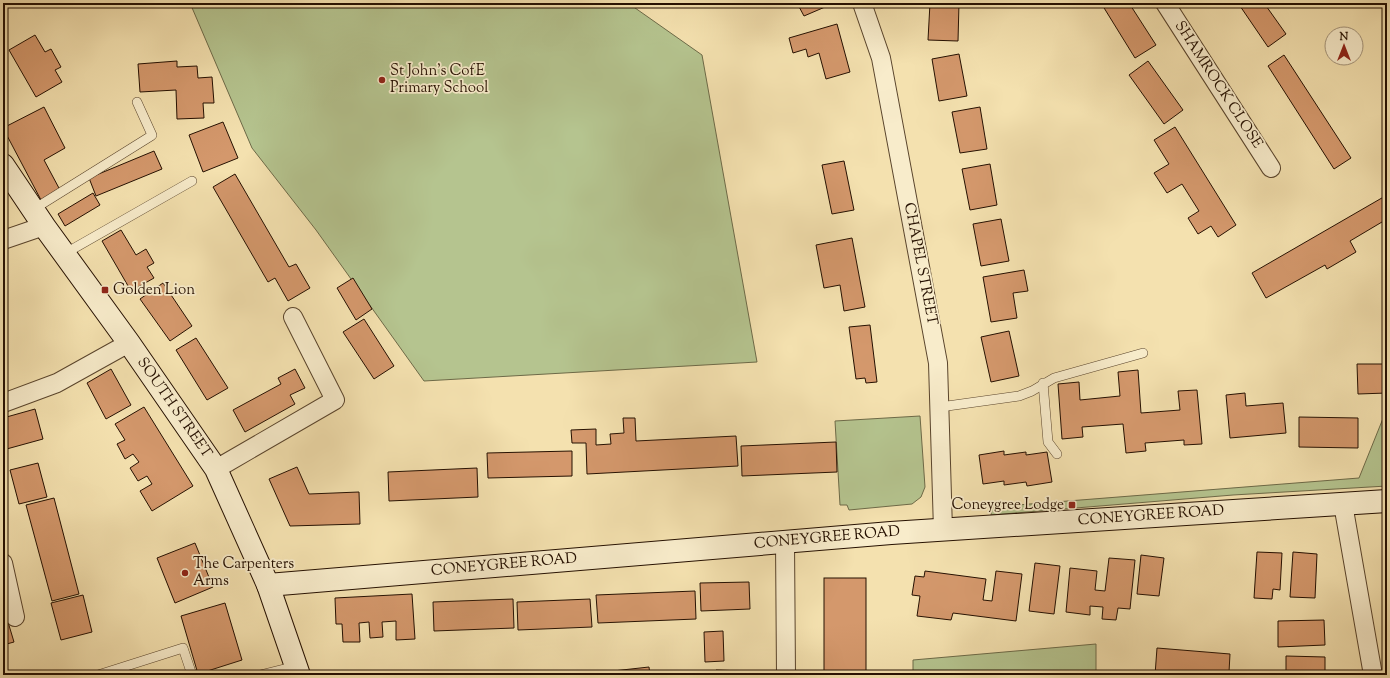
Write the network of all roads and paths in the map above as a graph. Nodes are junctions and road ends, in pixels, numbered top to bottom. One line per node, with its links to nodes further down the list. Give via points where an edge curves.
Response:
1 (862, 3): 15 (street, CHAPEL STREET, via 883,66 938,363)
2 (1165, 3): 5 (street, SHAMROCK CLOSE)
3 (137, 102): 7 (lane, via 151,136)
4 (3, 165): 7 (street, SOUTH STREET)
5 (1271, 168)
6 (192, 181): 9 (lane)
7 (39, 218): 8 (street); 9 (street, SOUTH STREET)
8 (3, 240)
9 (64, 254): 11 (street, SOUTH STREET)
10 (293, 317): 17 (street, via 335,400)
11 (129, 343): 14 (street, via 57,383); 17 (street, SOUTH STREET)
12 (1143, 353): 13 (lane)
13 (1043, 383): 15 (lane, via 1019,396); 16 (lane, via 1048,442)
14 (3, 403)
15 (940, 407): 20 (street, CHAPEL STREET)
16 (1057, 454)
17 (216, 469): 23 (street, SOUTH STREET)
18 (1387, 501): 19 (street, CONEYGREE ROAD)
19 (1343, 504): 20 (street, CONEYGREE ROAD); 30 (street)
20 (943, 530): 21 (street, CONEYGREE ROAD)
21 (785, 542): 23 (street, CONEYGREE ROAD); 29 (street)
22 (4, 575): 24 (street)
23 (268, 585): 25 (street, SOUTH STREET)
24 (14, 616)
25 (297, 671): 28 (lane)
26 (98, 675): 27 (lane, via 183,648)
27 (192, 675)
28 (260, 675)
29 (786, 675)
30 (1373, 675)

